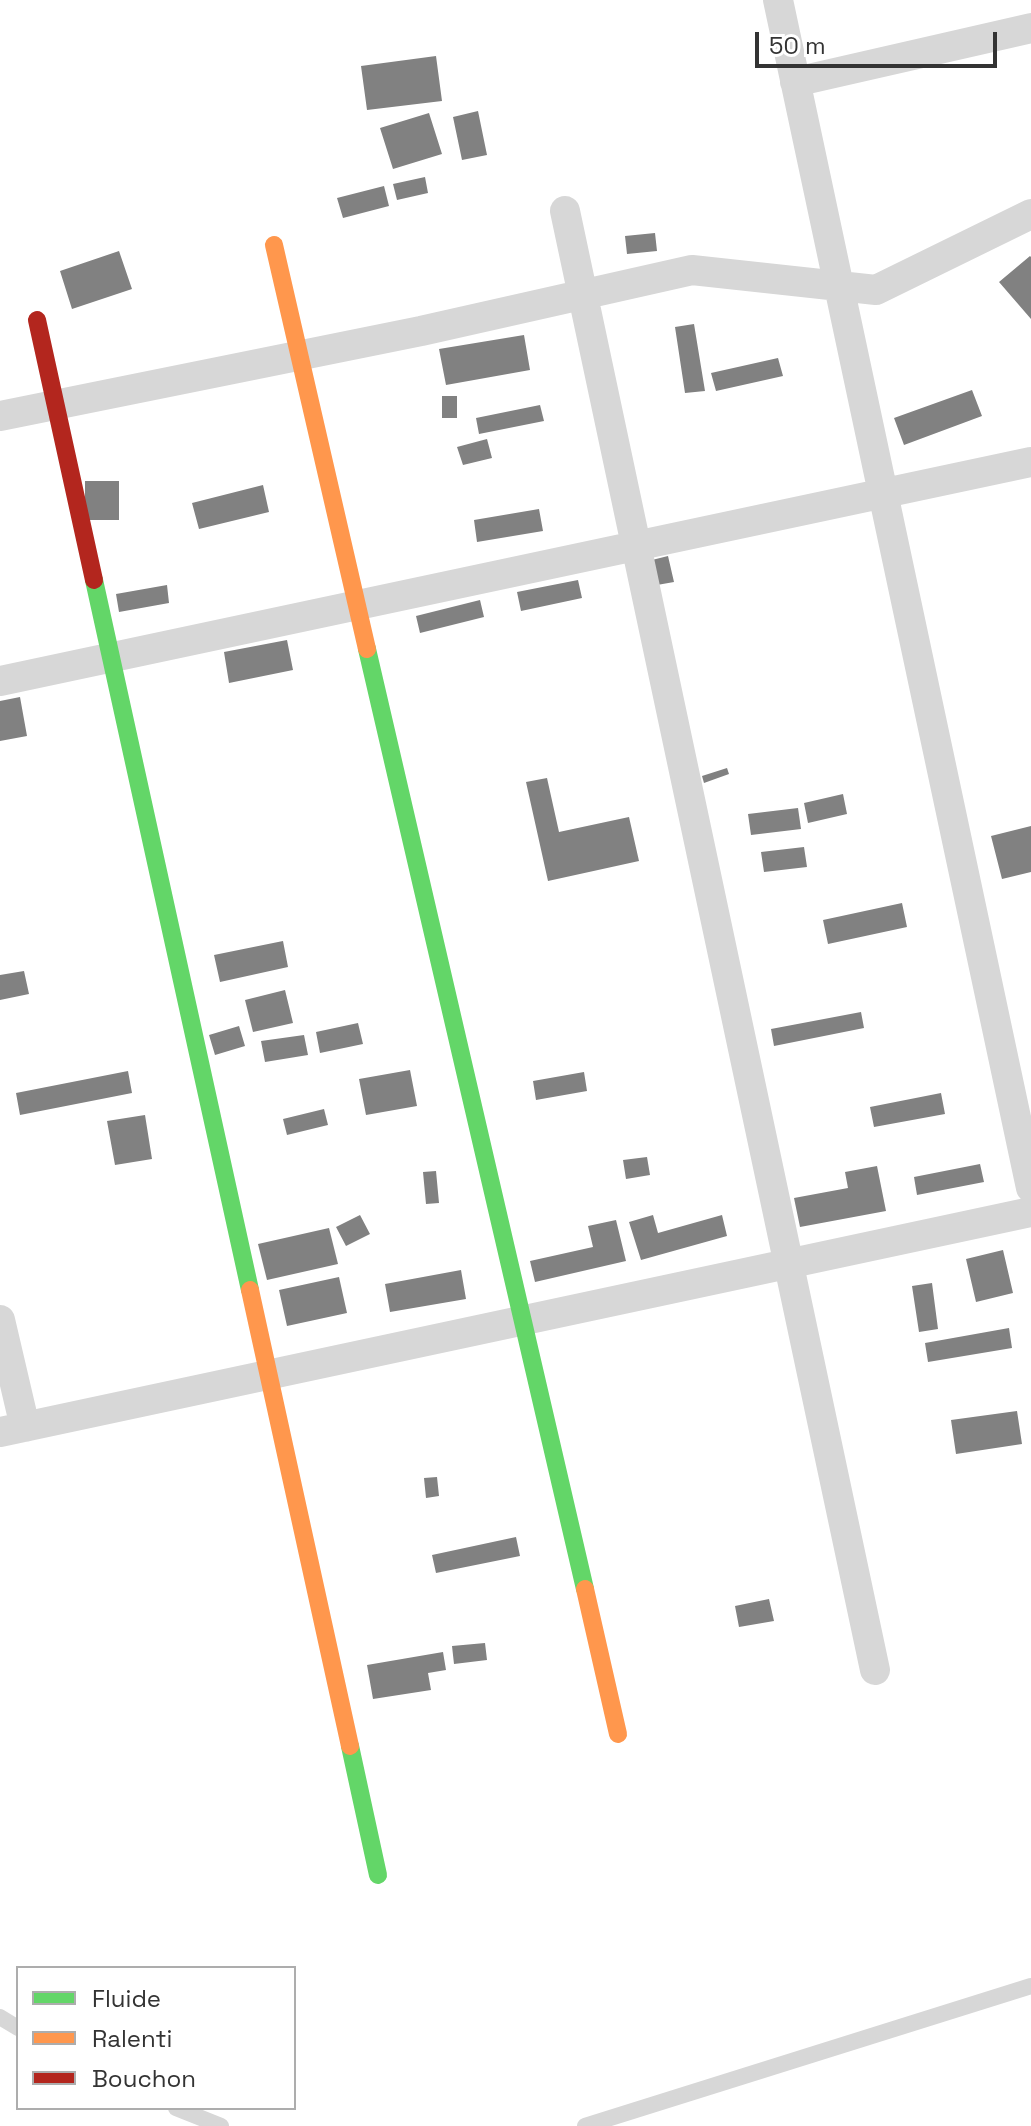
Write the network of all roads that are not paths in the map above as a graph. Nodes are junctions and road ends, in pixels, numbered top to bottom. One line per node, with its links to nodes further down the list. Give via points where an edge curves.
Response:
1 (778, 0): 3 (street)
2 (1031, 28): 3 (street)
3 (795, 82): 7 (street)
4 (565, 211): 8 (street)
5 (1031, 214): 7 (street, via 876,290)
6 (274, 245): 10 (street)
7 (839, 286): 8 (street, via 692,270); 14 (street)
8 (583, 295): 10 (street); 15 (street)
9 (37, 320): 11 (street)
10 (299, 356): 11 (street); 16 (street)
11 (56, 406): 12 (street); 17 (street)
12 (0, 416)
13 (1031, 462): 14 (street)
14 (883, 494): 15 (street); 19 (street)
15 (636, 547): 16 (street); 21 (street)
16 (357, 606): 17 (street); 23 (street)
17 (111, 659): 18 (street); 24 (street)
18 (0, 681)
19 (1031, 1188)
20 (1031, 1212): 21 (street)
21 (789, 1263): 23 (street); 26 (street)
22 (0, 1320): 25 (street)
23 (523, 1320): 24 (street); 27 (street)
24 (268, 1375): 25 (street); 28 (street)
25 (12, 1429)
26 (875, 1670)
27 (618, 1734)
28 (378, 1875)
29 (1031, 1986): 32 (lane)
30 (181, 2110): 31 (lane)
31 (221, 2126)
32 (585, 2126)

